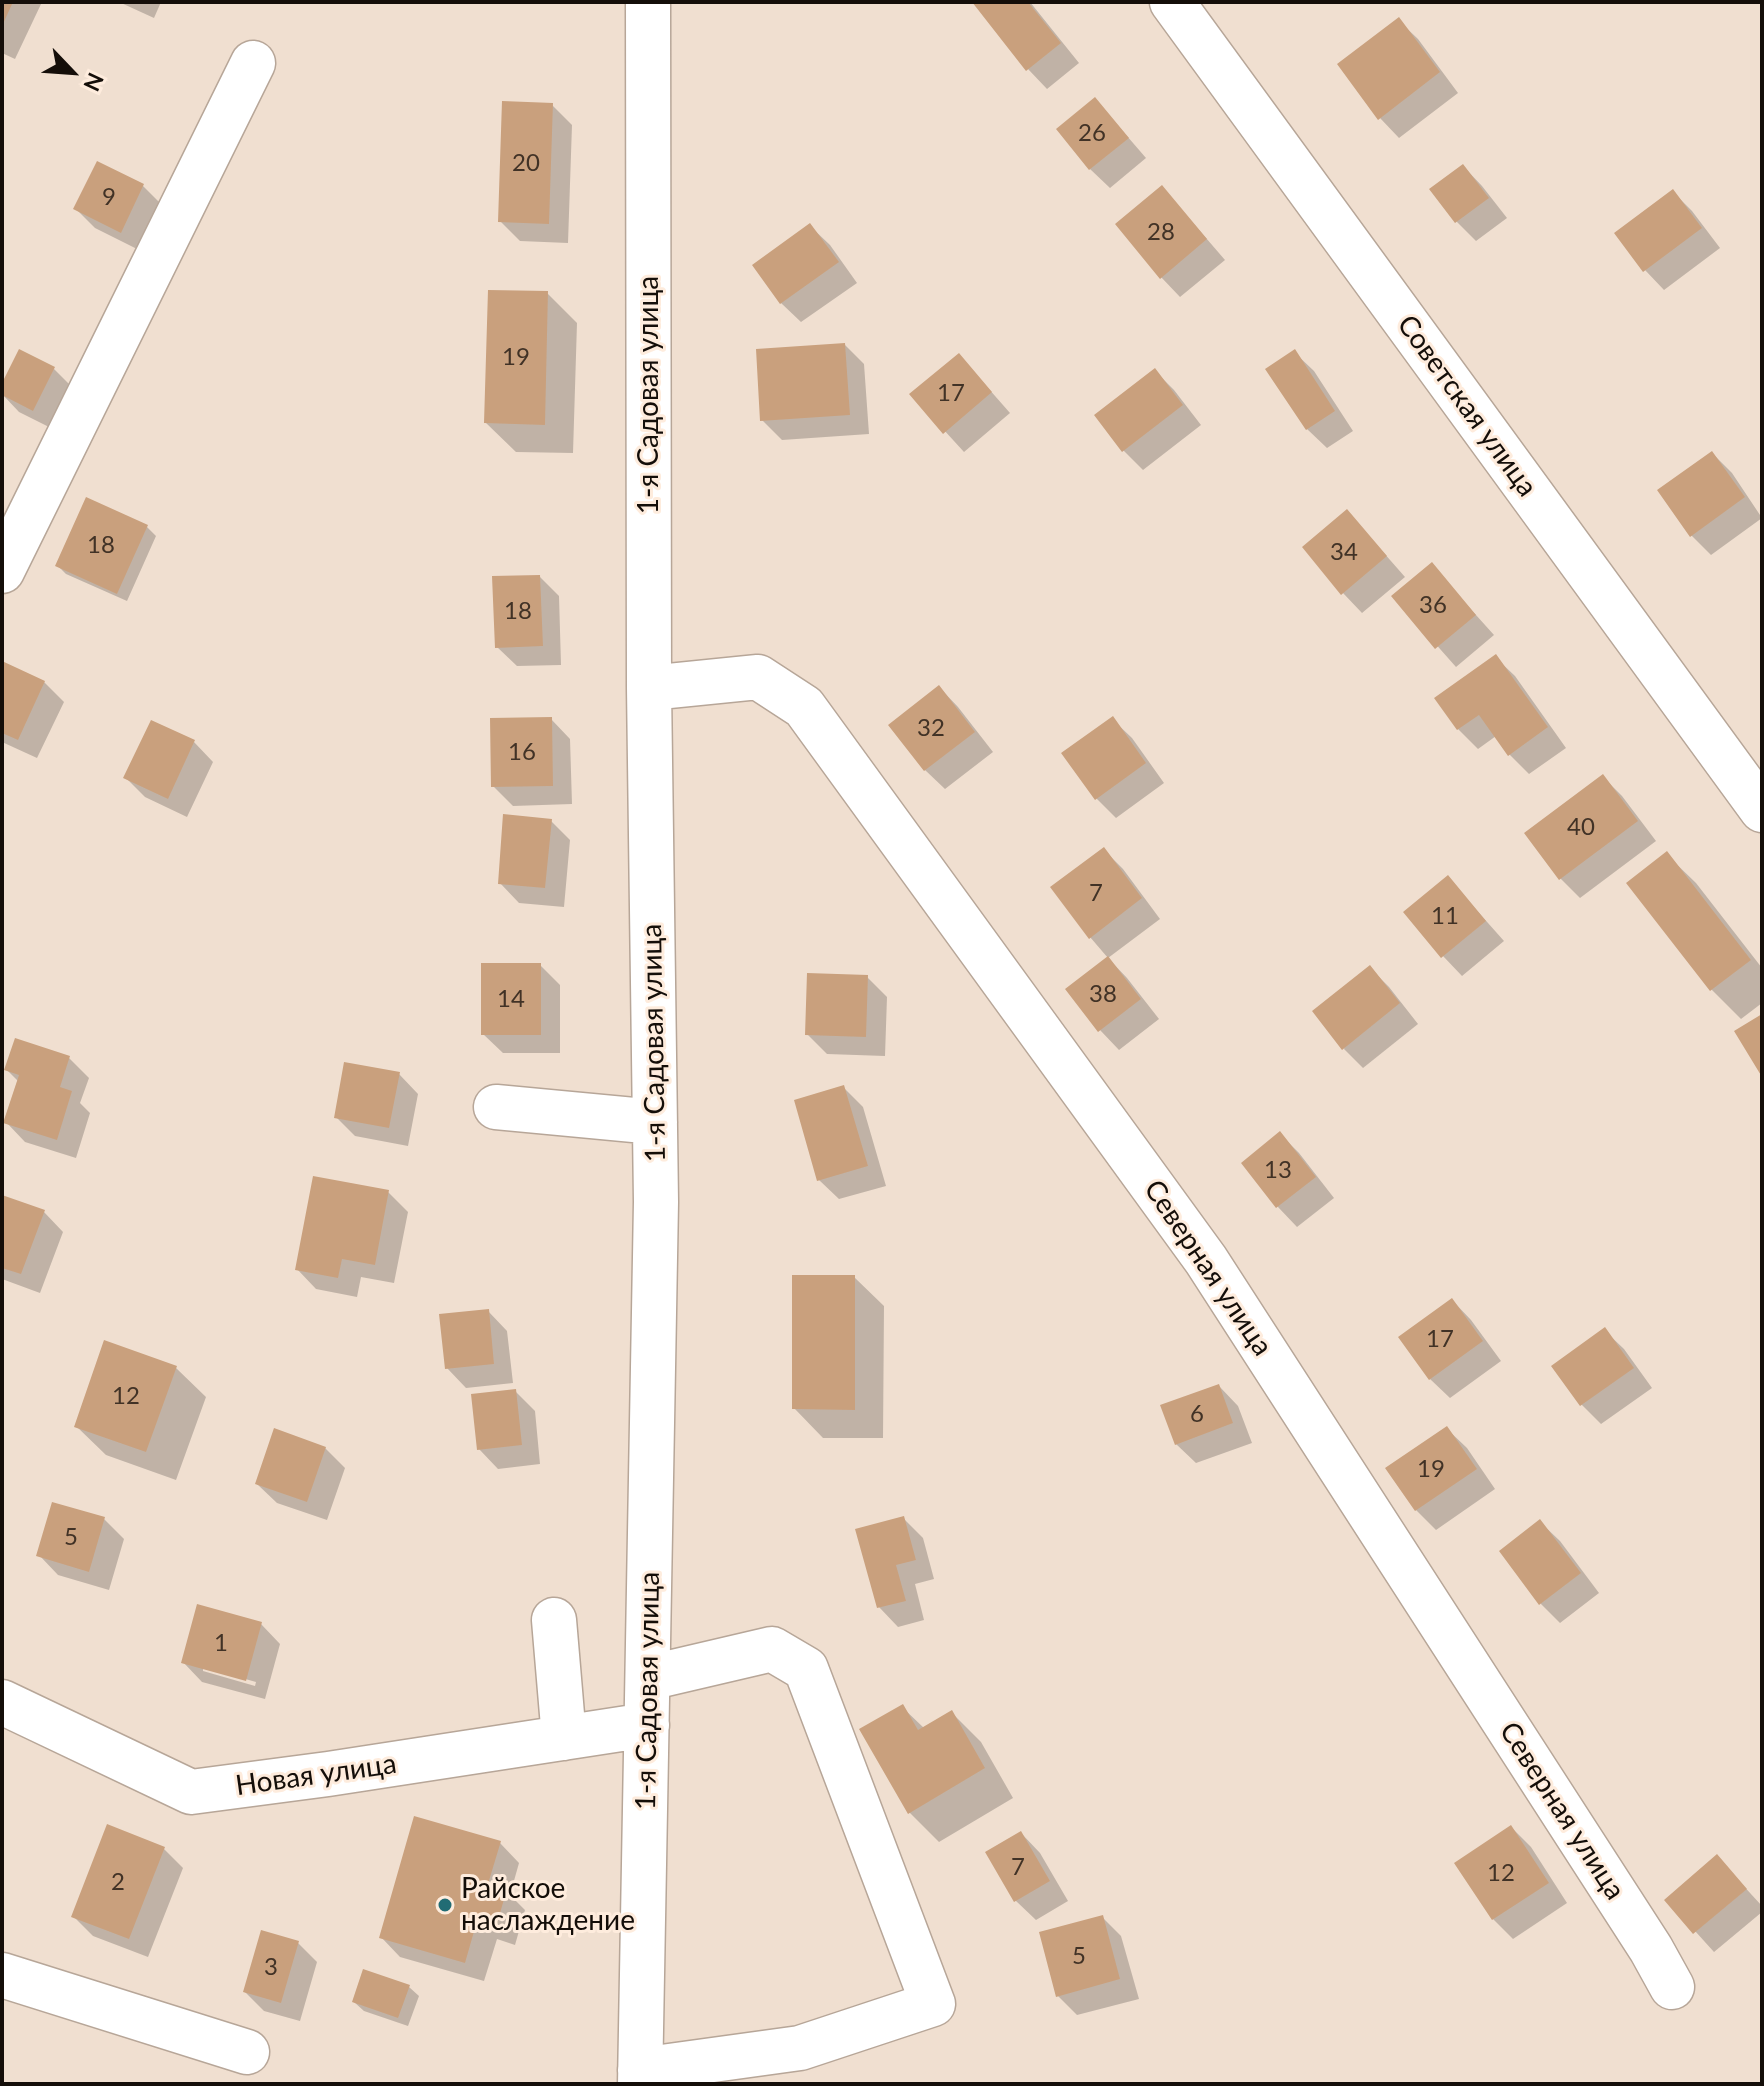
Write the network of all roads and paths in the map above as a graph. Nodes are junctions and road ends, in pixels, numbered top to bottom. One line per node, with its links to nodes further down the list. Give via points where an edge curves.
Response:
1 (648, 2): 5 (street, 1-я Садовая улица)
2 (1172, 2): 6 (street, Советская улица)
3 (253, 63): 4 (street)
4 (2, 571)
5 (649, 688): 8 (street, 1-я Садовая улица); 15 (street, Северная улица, via 758,677 804,707 1206,1260)
6 (1762, 810)
7 (496, 1107): 8 (street)
8 (655, 1122): 10 (street, 1-я Садовая улица)
9 (554, 1620): 13 (street)
10 (648, 1678): 12 (street, 1-я Садовая улица); 17 (street, via 772,1649 806,1669 933,2004 800,2048)
11 (2, 1702): 13 (street, Новая улица, via 191,1792)
12 (647, 1725): 13 (street, Новая улица); 17 (street, 1-я Садовая улица)
13 (564, 1738)
14 (2, 1975): 16 (street)
15 (1672, 1987)
16 (247, 2052)
17 (640, 2077)

